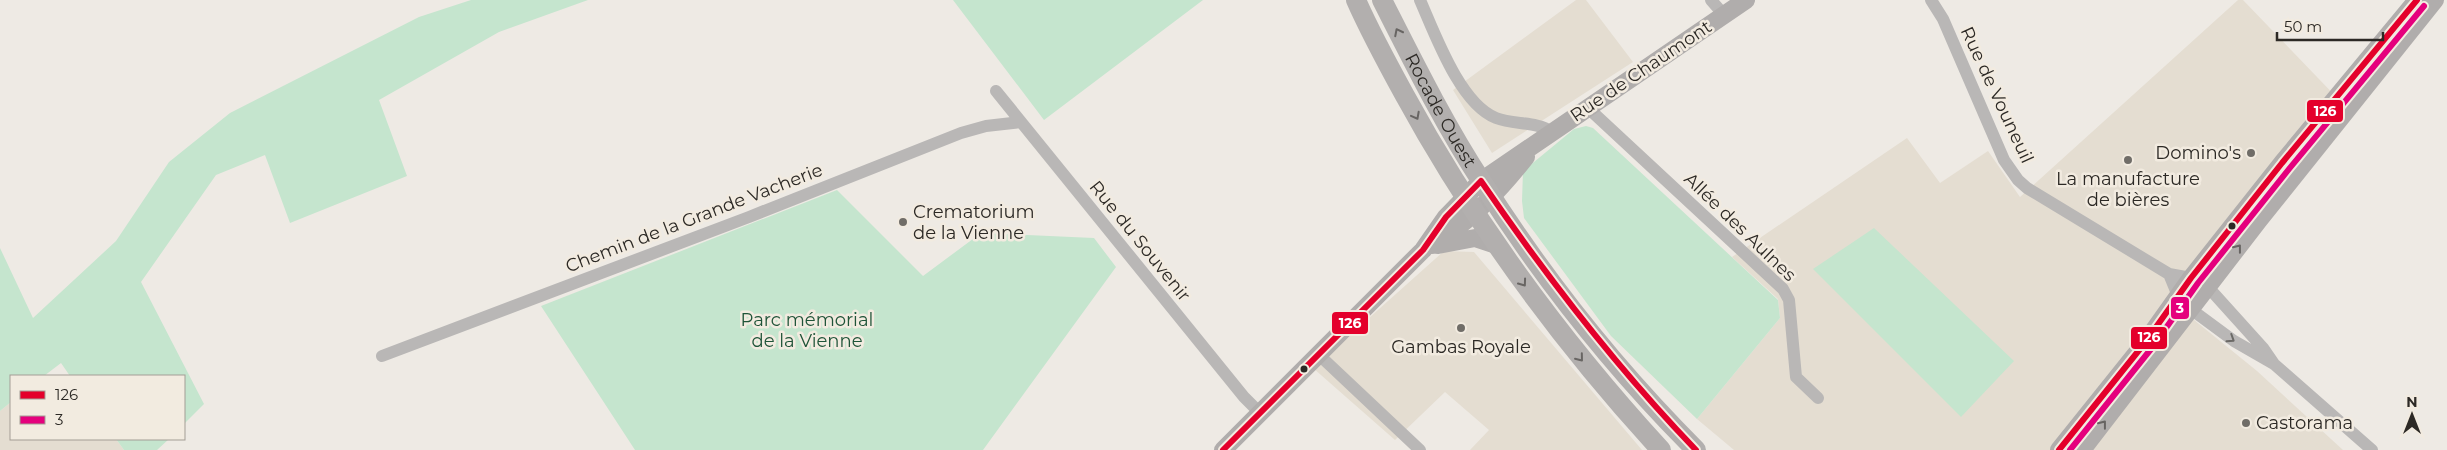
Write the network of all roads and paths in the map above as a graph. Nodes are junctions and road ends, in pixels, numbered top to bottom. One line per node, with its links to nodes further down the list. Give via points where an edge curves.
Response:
1 (1356, 0): 15 (main road, Rocade Ouest, one-way to 15, via 1429,139)
2 (1382, 0): 14 (main road, Rocade Ouest, one-way to 2)
3 (1420, 0): 13 (street, via 1447,59 1476,104 1498,119 1543,126)
4 (1711, 0): 9 (street)
5 (1746, 0): 9 (main road, Rue de Chaumont)
6 (1931, 0): 18 (street, Rue de Vouneuil, via 1943,19 2004,160 2018,180)
7 (2417, 0): 19 (main road)
8 (2435, 0): 20 (main road, one-way to 8)
9 (1724, 15): 11 (main road, Rue de Chaumont)
10 (996, 91): 12 (street, Rue du Souvenir)
11 (1588, 108): 13 (main road, Rue de Chaumont); 26 (street, Allée des Aulnes, via 1783,289 1789,300 1796,377)
12 (1021, 122): 24 (street, Chemin de la Grande Vacherie, via 961,133); 27 (street, Rue du Souvenir)
13 (1552, 132): 14 (main road, Rue de Chaumont)
14 (1486, 189): 15 (main road, Rue de Chaumont); 31 (main road, Rocade Ouest, via 1560,294 1600,344)
15 (1470, 205): 16 (main road, Rocade Ouest); 17 (main road, Rue de Chaumont)
16 (1496, 245): 17 (main road, via 1475,238 1448,241); 30 (main road, Rocade Ouest, one-way to 30, via 1582,360)
17 (1423, 250): 23 (main road, Rue de Chaumont)
18 (2169, 274): 19 (street, Rue de Vouneuil); 21 (street)
19 (2191, 278): 20 (street, Rue de Vouneuil); 21 (main road)
20 (2208, 287): 22 (main road); 25 (street)
21 (2178, 296): 22 (street); 32 (main road)
22 (2192, 310): 25 (street, one-way to 25, via 2234,341); 33 (main road, one-way to 22)
23 (1318, 354): 27 (main road, Rue de Chaumont); 29 (street)
24 (382, 356)
25 (2274, 364): 34 (street)
26 (1818, 398)
27 (1259, 412): 28 (main road, Rue de Chaumont)
28 (1223, 450)
29 (1420, 450)
30 (1661, 450)
31 (1696, 450)
32 (2059, 450)
33 (2082, 450)
34 (2372, 450)

